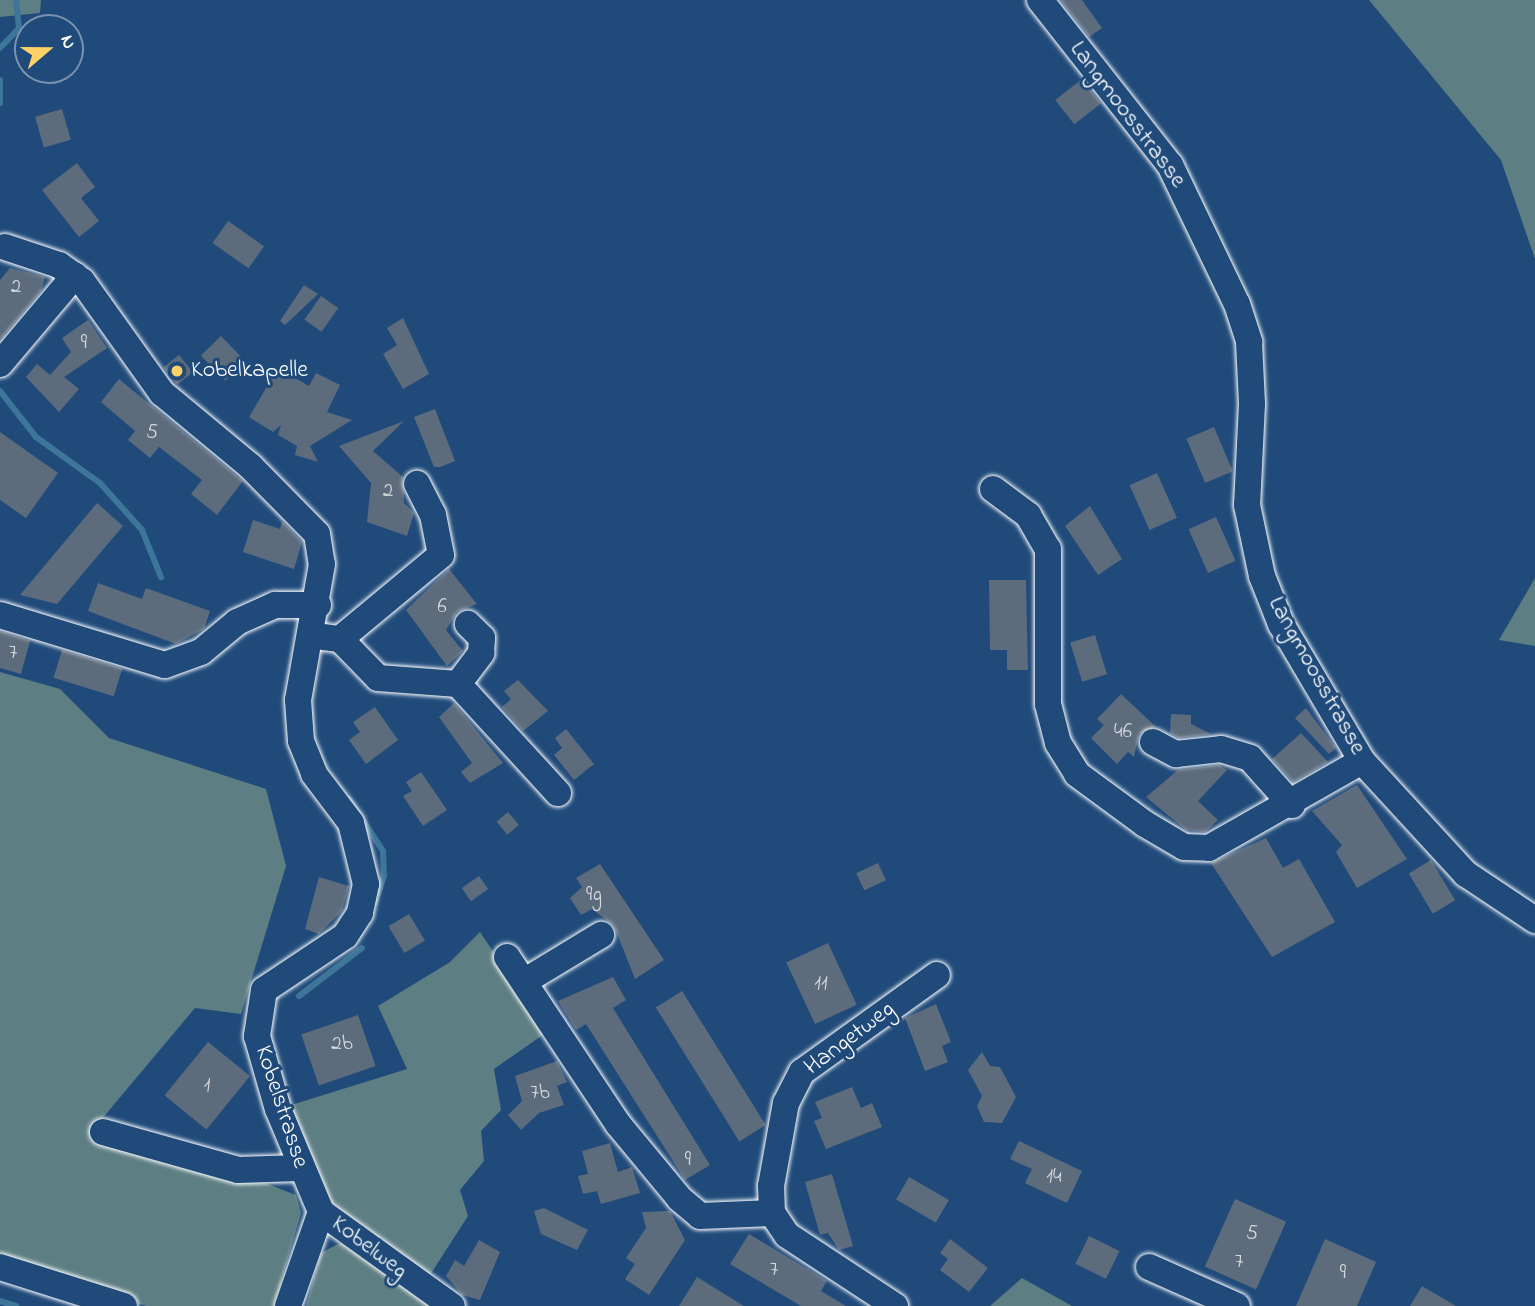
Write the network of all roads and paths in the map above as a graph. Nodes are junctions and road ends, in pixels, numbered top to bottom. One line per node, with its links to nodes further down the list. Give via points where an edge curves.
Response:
1 (1040, 0): 13 (street, Langmoosstrasse, via 1170,165 1237,304 1249,342 1247,505 1262,576 1281,624)
2 (5, 247): 3 (street)
3 (75, 275): 4 (street); 7 (street, Kobelstrasse, via 162,393 250,466 317,534)
4 (0, 364)
5 (417, 484): 10 (street, via 433,515 441,555)
6 (993, 489): 15 (street, via 1028,515 1048,549 1048,704 1058,743 1077,774 1184,847 1209,848)
7 (318, 605): 8 (street, via 275,605 237,622 201,652 165,665); 10 (street, Kobelstrasse)
8 (0, 615)
9 (468, 624): 11 (street, via 482,638 481,653)
10 (327, 638): 11 (street, via 379,678); 22 (street, Kobelstrasse, via 298,700 301,741 314,774 351,823 366,884 360,913 345,936 284,972 264,990 258,1009 266,1073)
11 (458, 684): 14 (street)
12 (1153, 742): 15 (street, via 1176,754 1221,749 1250,758)
13 (1362, 761): 15 (street); 16 (street, Langmoosstrasse, via 1466,874)
14 (558, 793)
15 (1292, 805)
16 (1535, 920)
17 (601, 935): 20 (street)
18 (506, 957): 20 (street)
19 (937, 975): 24 (street, Hangetweg, via 802,1072 784,1113)
20 (525, 981): 24 (street, via 618,1124 680,1199 700,1216)
21 (103, 1132): 22 (street, via 238,1170)
22 (300, 1168): 23 (street, Kobelstrasse)
23 (321, 1212): 28 (street); 29 (street, Kobelweg)
24 (772, 1213): 30 (street, via 787,1235)
25 (0, 1267): 27 (street)
26 (1149, 1267): 31 (street)
27 (124, 1306)
28 (288, 1306)
29 (452, 1306)
30 (895, 1306)
31 (1237, 1306)

